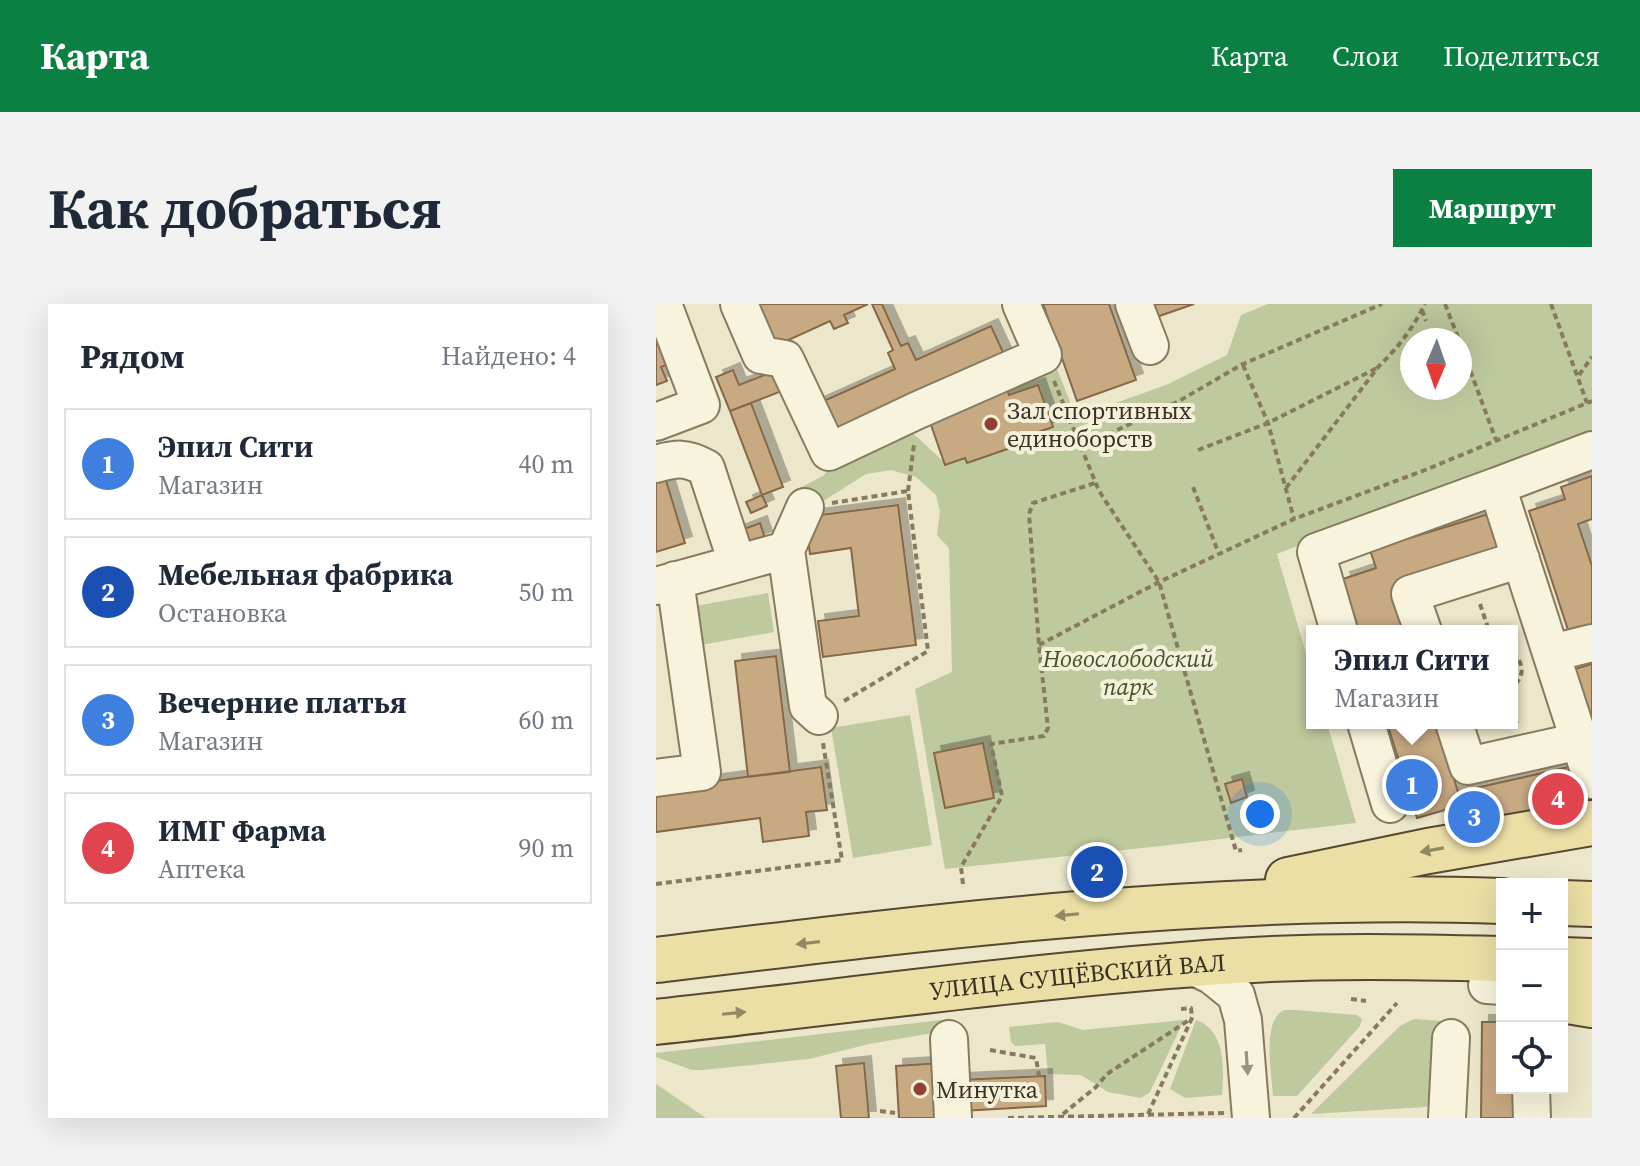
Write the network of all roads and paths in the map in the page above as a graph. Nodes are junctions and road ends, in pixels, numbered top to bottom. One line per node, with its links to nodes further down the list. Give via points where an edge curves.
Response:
1 (663, 304): 20 (street, via 701,405)
2 (739, 304): 19 (street, via 761,355 785,359 829,452)
3 (1021, 304): 12 (street)
4 (1134, 304): 11 (street)
5 (1382, 304): 14 (path)
6 (1445, 304): 10 (path)
7 (1551, 304): 17 (path)
8 (1424, 307): 9 (path); 15 (path)
9 (1426, 321)
10 (1455, 328)
11 (1150, 346)
12 (1043, 355): 19 (street); 23 (path)
13 (1592, 357): 17 (path)
14 (1243, 364): 21 (path); 23 (path)
15 (1379, 366): 21 (path); 30 (path)
16 (1472, 374): 22 (path)
17 (1578, 376): 18 (path)
18 (1590, 402): 22 (path)
19 (918, 410): 31 (path)
20 (656, 422)
21 (1268, 423): 24 (path); 30 (path)
22 (1496, 440): 33 (path)
23 (1081, 447): 27 (path)
24 (1198, 450)
25 (1592, 450): 28 (street)
26 (656, 464): 37 (street, via 689,458 706,468)
27 (1095, 483): 38 (path); 43 (path, via 1033,503 1029,514)
28 (1497, 486): 36 (street); 40 (street, via 1316,552)
29 (1193, 487): 35 (path)
30 (1286, 488): 33 (path)
31 (908, 491): 32 (path); 47 (path, via 928,651)
32 (805, 507): 34 (street)
33 (1294, 519): 35 (path)
34 (786, 550): 37 (street); 47 (street, via 808,706)
35 (1219, 554): 38 (path)
36 (1521, 559): 41 (street, via 1410,594); 44 (street)
37 (737, 563): 39 (street)
38 (1159, 582): 43 (path); 55 (path, via 1236,851)
39 (666, 583): 51 (street, via 702,772)
40 (1337, 625)
41 (1421, 625)
42 (1592, 643): 44 (street)
43 (1039, 645): 57 (path, via 1048,728 1044,736 991,744 1002,796 961,867)
44 (1552, 653): 50 (street)
45 (1518, 659): 46 (path)
46 (1518, 681)
47 (819, 716): 56 (path, via 842,860)
48 (1368, 729): 53 (street)
49 (1456, 729): 50 (street, via 1468,766)
50 (1580, 741): 52 (street)
51 (656, 778)
52 (1592, 780)
53 (1390, 804)
54 (1592, 823): 63 (main road, one-way to 63)
55 (1242, 850)
56 (656, 884)
57 (963, 884)
58 (1592, 888): 59 (street)
59 (1568, 890)
60 (1494, 899): 63 (main road)
61 (1568, 903): 62 (main road)
62 (1592, 904)
63 (1144, 908): 64 (main road, one-way to 64)
64 (656, 960)
65 (1568, 960): 66 (main road)
66 (1592, 961)
67 (1174, 966): 68 (main road, УЛИЦА СУЩЁВСКИЙ ВАЛ, via 1237,961); 78 (main road, УЛИЦА СУЩЁВСКИЙ ВАЛ, one-way to 67); 88 (street, one-way to 88, via 1211,975 1236,995 1243,1020)
68 (1496, 980)
69 (1568, 991): 70 (street)
70 (1592, 993)
71 (1351, 999): 72 (path)
72 (1366, 1001)
73 (1568, 1001): 75 (main road)
74 (1397, 1003): 91 (path)
75 (1592, 1005)
76 (1181, 1009): 77 (path, via 1191,1008)
77 (1192, 1018): 86 (path); 87 (path, via 1107,1074)
78 (656, 1022)
79 (1451, 1038): 92 (street)
80 (949, 1039): 89 (street)
81 (990, 1050): 82 (path, via 1036,1058)
82 (1039, 1076)
83 (1531, 1094): 93 (street)
84 (880, 1111): 85 (path)
85 (897, 1114)
86 (1148, 1114): 87 (path); 88 (path)
87 (1062, 1116): 90 (path)
88 (1242, 1116)
89 (953, 1118)
90 (1008, 1118)
91 (1294, 1118)
92 (1447, 1118)
93 (1532, 1118)

